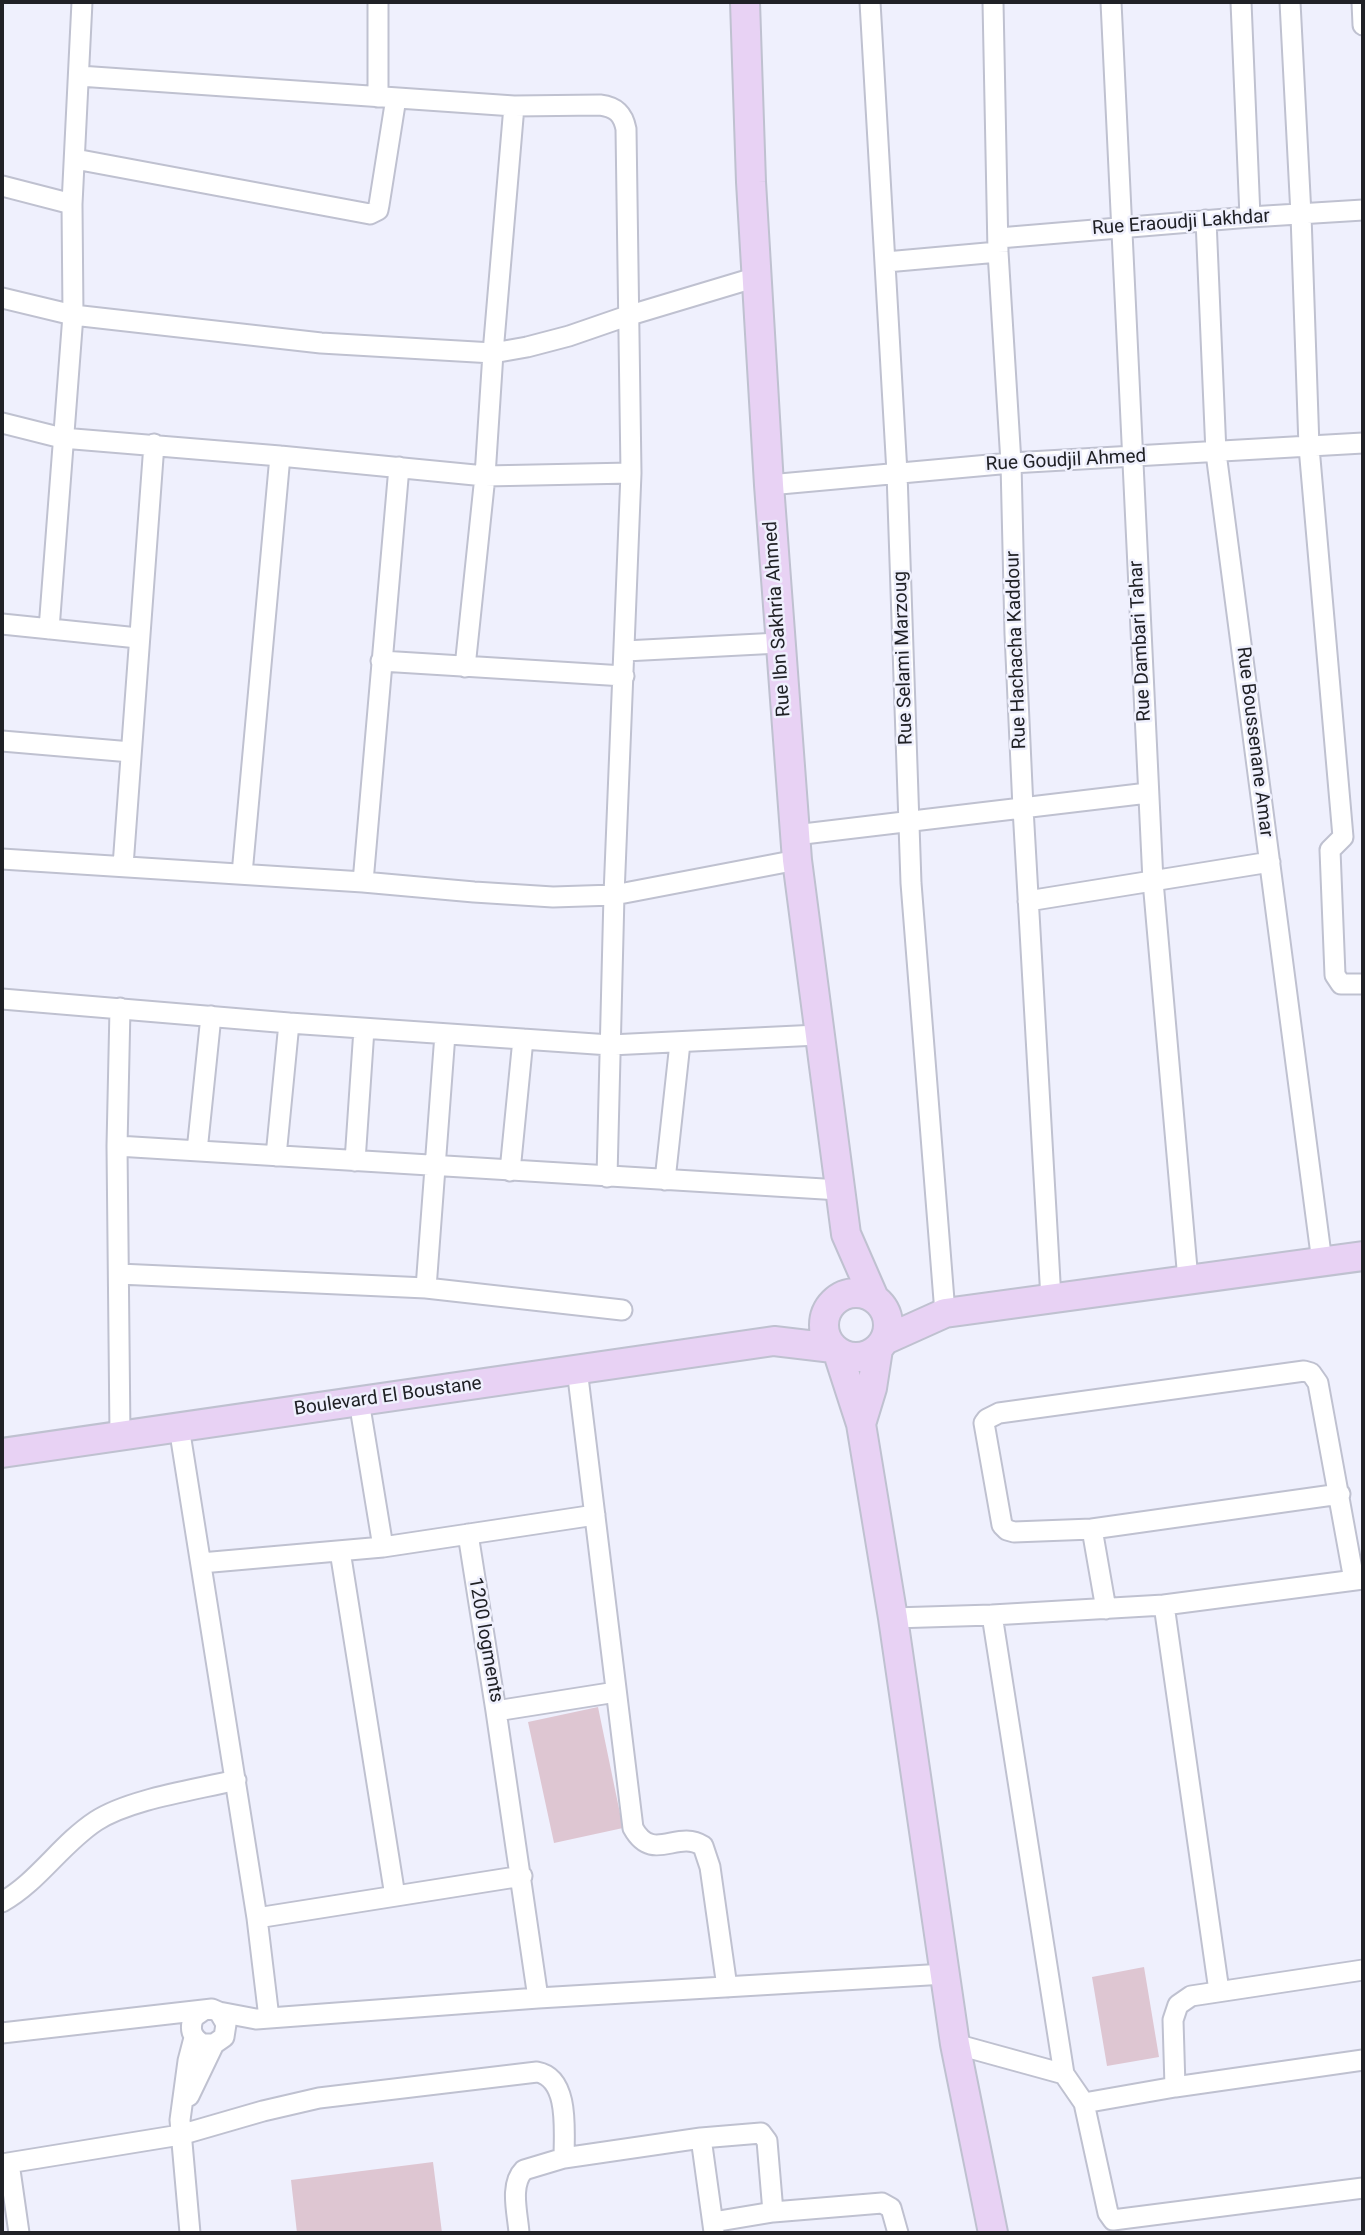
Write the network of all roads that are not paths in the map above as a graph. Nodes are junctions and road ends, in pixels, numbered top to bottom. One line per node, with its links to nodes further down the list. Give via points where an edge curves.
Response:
1 (82, 2): 11 (street)
2 (378, 2): 12 (street)
3 (745, 2): 24 (main road, Rue Ibn Sakhria Ahmed)
4 (870, 2): 23 (street, Rue Selami Marzoug)
5 (993, 2): 22 (street, Rue Hachacha Kaddour)
6 (1111, 2): 21 (street, Rue Dambari Tahar)
7 (1241, 2): 19 (street)
8 (1290, 2): 18 (street)
9 (1362, 2): 10 (street)
10 (1363, 25)
11 (79, 76): 12 (street); 14 (street)
12 (387, 98): 13 (street); 14 (street, via 379,205 370,214)
13 (514, 106): 27 (street, via 610,106 624,119); 28 (street)
14 (75, 159): 16 (street)
15 (2, 186): 16 (street)
16 (72, 204): 26 (street)
17 (1363, 210): 18 (street, Rue Eraoudji Lakhdar)
18 (1301, 215): 19 (street, Rue Eraoudji Lakhdar); 33 (street)
19 (1250, 217): 20 (street, Rue Eraoudji Lakhdar)
20 (1206, 220): 21 (street, Rue Eraoudji Lakhdar); 34 (street, Rue Boussenane Amar)
21 (1121, 228): 22 (street, Rue Eraoudji Lakhdar); 36 (street, Rue Dambari Tahar)
22 (999, 245): 23 (street, Rue Eraoudji Lakhdar); 37 (street, Rue Hachacha Kaddour)
23 (886, 262): 40 (street, Rue Selami Marzoug)
24 (757, 277): 27 (street); 42 (main road, Rue Ibn Sakhria Ahmed)
25 (2, 298): 26 (street)
26 (74, 315): 28 (street, via 321,343); 30 (street)
27 (627, 316): 28 (street, via 569,336); 39 (street)
28 (492, 353): 41 (street)
29 (2, 423): 30 (street)
30 (62, 438): 32 (street); 44 (street)
31 (1363, 443): 33 (street, Rue Goudjil Ahmed)
32 (154, 444): 35 (street); 45 (street)
33 (1309, 447): 34 (street, Rue Goudjil Ahmed); 65 (street, via 1343,837 1329,850 1335,975 1342,984)
34 (1216, 453): 36 (street, Rue Goudjil Ahmed); 58 (street, Rue Boussenane Amar)
35 (280, 456): 38 (street); 60 (street)
36 (1132, 458): 37 (street, Rue Goudjil Ahmed); 53 (street, Rue Dambari Tahar)
37 (1011, 463): 40 (street, Rue Goudjil Ahmed); 54 (street, Rue Hachacha Kaddour)
38 (398, 467): 41 (street); 48 (street)
39 (631, 473): 41 (street); 47 (street)
40 (897, 473): 42 (street, Rue Goudjil Ahmed); 55 (street, Rue Selami Marzoug)
41 (485, 476): 49 (street)
42 (769, 485): 46 (main road, Rue Ibn Sakhria Ahmed)
43 (2, 624): 44 (street)
44 (49, 629): 45 (street)
45 (138, 638): 52 (street)
46 (779, 643): 47 (street); 56 (main road, Rue Ibn Sakhria Ahmed)
47 (625, 651): 50 (street)
48 (381, 661): 49 (street); 62 (street)
49 (465, 667): 50 (street)
50 (624, 677): 63 (street)
51 (2, 741): 52 (street)
52 (131, 752): 59 (street)
53 (1148, 793): 54 (street); 61 (street, Rue Dambari Tahar)
54 (1023, 808): 55 (street); 64 (street, Rue Hachacha Kaddour)
55 (910, 822): 56 (street); 95 (street, Rue Selami Marzoug)
56 (796, 848): 63 (street); 72 (main road, Rue Ibn Sakhria Ahmed)
57 (2, 859): 59 (street)
58 (1269, 862): 61 (street); 87 (street, Rue Boussenane Amar)
59 (123, 866): 60 (street)
60 (242, 874): 62 (street)
61 (1153, 881): 64 (street); 89 (street, Rue Dambari Tahar)
62 (363, 882): 63 (street, via 553,897)
63 (614, 895): 75 (street)
64 (1028, 901): 91 (street, Rue Hachacha Kaddour)
65 (1363, 984)
66 (2, 999): 67 (street)
67 (120, 1008): 68 (street); 76 (street)
68 (211, 1016): 69 (street); 77 (street)
69 (289, 1023): 70 (street); 78 (street)
70 (364, 1028): 71 (street); 79 (street)
71 (445, 1034): 73 (street); 80 (street)
72 (818, 1035): 74 (street); 84 (main road, Rue Ibn Sakhria Ahmed)
73 (523, 1039): 75 (street); 81 (street)
74 (680, 1043): 75 (street); 83 (street)
75 (610, 1045): 82 (street)
76 (117, 1146): 77 (street); 88 (street)
77 (197, 1151): 78 (street)
78 (276, 1156): 79 (street)
79 (355, 1161): 80 (street)
80 (436, 1166): 81 (street); 90 (street)
81 (510, 1171): 82 (street)
82 (607, 1177): 83 (street)
83 (665, 1180): 84 (street)
84 (839, 1190): 85 (main road, Rue Ibn Sakhria Ahmed)
85 (846, 1234): 92 (main road); 93 (main road)
86 (1363, 1256): 87 (main road)
87 (1322, 1262): 89 (main road)
88 (118, 1275): 90 (street); 103 (street)
89 (1188, 1280): 91 (main road)
90 (426, 1288): 94 (street)
91 (1051, 1298): 95 (main road)
92 (878, 1301): 93 (main road, via 856,1292); 95 (main road); 97 (main road, via 888,1326)
93 (831, 1304): 96 (main road); 98 (main road, via 824,1335)
94 (622, 1310)
95 (942, 1314): 97 (main road)
96 (774, 1341): 98 (main road); 99 (main road, Boulevard El Boustane)
97 (881, 1345): 98 (main road, via 857,1358); 101 (main road)
98 (836, 1350): 101 (main road)
99 (578, 1369): 100 (main road, Boulevard El Boustane); 106 (street)
100 (359, 1401): 102 (main road, Boulevard El Boustane); 109 (street)
101 (862, 1424): 116 (main road)
102 (179, 1427): 103 (main road, Boulevard El Boustane); 111 (street)
103 (120, 1435): 104 (main road, Boulevard El Boustane)
104 (2, 1452)
105 (1340, 1494): 107 (street); 107 (street, via 1318,1384 1308,1371 999,1413 987,1419 1000,1521 1005,1528 1014,1532); 112 (street)
106 (595, 1515): 108 (street); 117 (street)
107 (1092, 1529): 114 (street)
108 (468, 1534): 109 (street); 118 (street, 1200 logments)
109 (383, 1547): 110 (street)
110 (340, 1551): 111 (street); 121 (street)
111 (201, 1563): 119 (street)
112 (1359, 1579): 113 (street)
113 (1164, 1605): 114 (street); 127 (street)
114 (1106, 1609): 115 (street)
115 (992, 1615): 116 (street); 137 (street)
116 (893, 1618): 125 (main road)
117 (617, 1692): 118 (street, 1200 logments); 126 (street, via 633,1828 644,1843 655,1846 692,1841 703,1846)
118 (496, 1711): 120 (street)
119 (236, 1780): 122 (street, via 142,1803 97,1820 17,1894); 123 (street)
120 (522, 1876): 121 (street); 128 (street)
121 (395, 1896): 123 (street)
122 (2, 1902)
123 (257, 1918): 131 (street)
124 (1363, 1970): 127 (street)
125 (945, 1975): 126 (street); 135 (main road)
126 (727, 1987): 128 (street)
127 (1219, 1991): 138 (street, via 1191,1996 1174,2011)
128 (538, 1998): 131 (street)
129 (212, 2011): 130 (street); 131 (street); 133 (street, via 194,2017); 134 (street, via 226,2024)
130 (169, 2013): 132 (street); 133 (street)
131 (262, 2019): 134 (street)
132 (2, 2033)
133 (193, 2036): 134 (street, via 203,2044); 140 (street)
134 (219, 2040): 140 (street)
135 (955, 2044): 137 (street); 151 (main road)
136 (1363, 2060): 138 (street)
137 (1064, 2074): 139 (street)
138 (1175, 2087): 139 (street)
139 (1084, 2103): 144 (street, via 1113,2220)
140 (180, 2127): 142 (street, via 319,2098 537,2072 551,2077 560,2092); 143 (street); 148 (street)
141 (701, 2138): 142 (street); 145 (street, via 755,2132 764,2136); 146 (street)
142 (564, 2158): 149 (street, via 519,2174)
143 (6, 2164): 147 (street)
144 (1363, 2188)
145 (773, 2211): 146 (street); 150 (street, via 886,2203)
146 (714, 2228)
147 (19, 2233)
148 (190, 2233)
149 (519, 2233)
150 (898, 2233)
151 (993, 2233)

